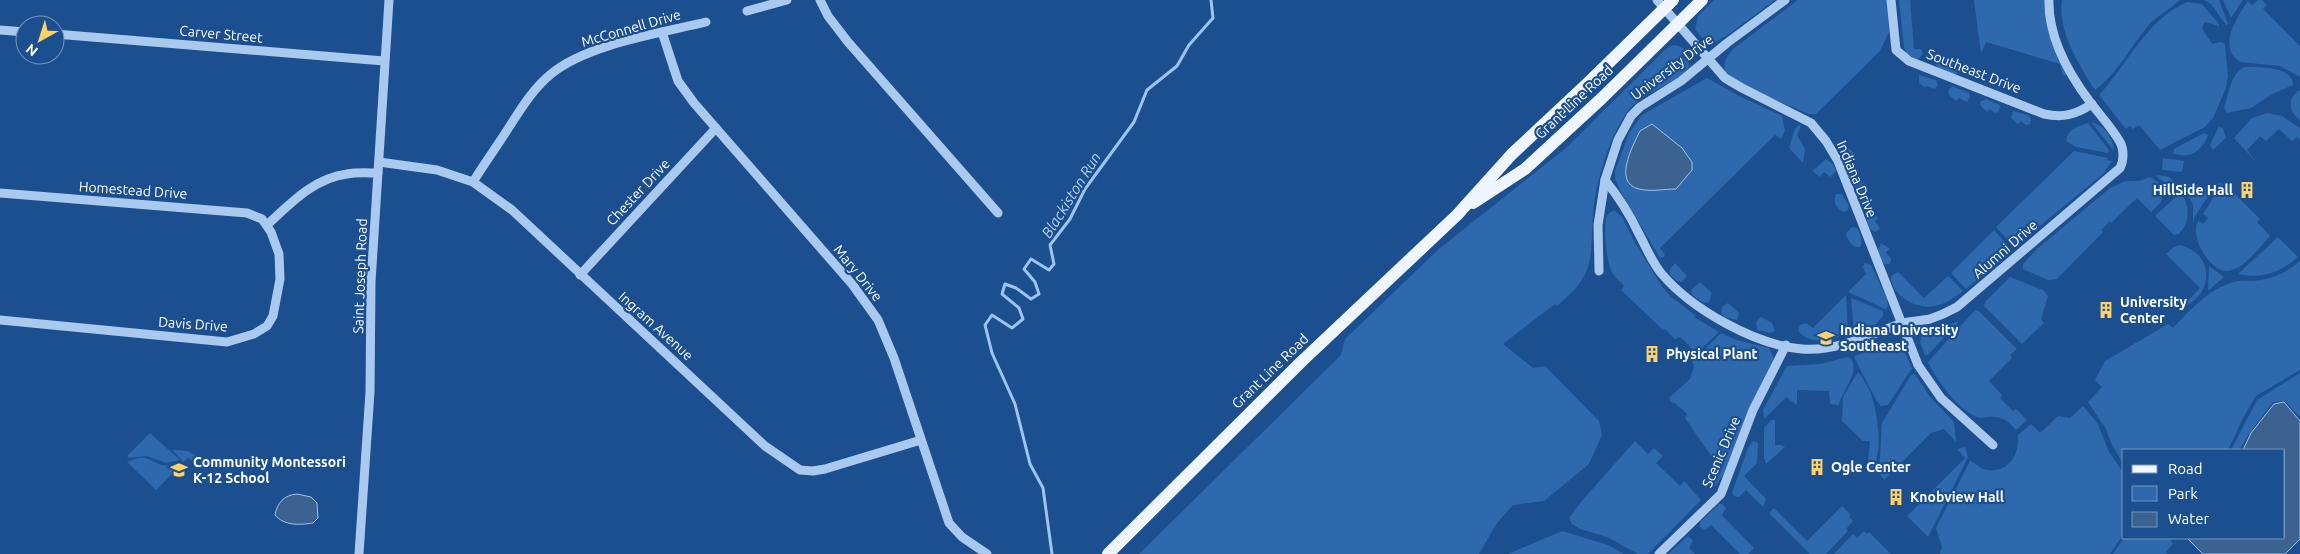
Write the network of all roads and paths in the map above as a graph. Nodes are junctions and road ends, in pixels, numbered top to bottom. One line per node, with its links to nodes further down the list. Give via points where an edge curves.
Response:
1 (389, 0): 17 (street, Saint Joseph Road)
2 (787, 0): 9 (street)
3 (820, 0): 25 (street, via 848,42)
4 (1702, 0): 11 (main road, Grant Line Road)
5 (1785, 0): 16 (street, University Drive)
6 (1891, 0): 18 (street, Southeast Drive, via 1896,50 1908,61 2044,114 2072,115)
7 (2049, 0): 18 (street, Alumni Drive, via 2051,24 2058,44)
8 (1665, 3): 11 (street, Indiana Drive); 26 (main road, Grant Line Road, via 1588,83 1512,154)
9 (747, 11)
10 (706, 22): 14 (street, McConnell Drive)
11 (1679, 23): 16 (street, Indiana Drive); 26 (main road, Grant Line Road, via 1525,169)
12 (0, 30): 13 (street)
13 (15, 31)
14 (662, 32): 19 (street, Mary Drive, via 678,81); 23 (street, McConnell Drive, via 584,55 552,72 520,110)
15 (65, 35): 17 (street, Carver Street)
16 (1708, 58): 22 (street, University Drive, via 1631,116 1618,140); 31 (street, Indiana Drive, via 1733,83 1811,123 1826,141 1838,161)
17 (384, 61): 20 (street, Saint Joseph Road)
18 (2092, 104): 31 (street, Alumni Drive, via 2120,143 2120,168 1957,307 1929,319)
19 (716, 128): 29 (street, Chester Drive); 33 (street, Mary Drive, via 852,284 878,320)
20 (379, 162): 21 (street, Saint Joseph Road); 23 (street, Ingram Avenue, via 437,170)
21 (378, 173): 27 (street, via 347,174 324,180); 35 (street, Saint Joseph Road, via 370,392)
22 (1605, 180): 28 (street, University Drive, via 1598,225); 32 (street, Alumni Drive, via 1627,212 1659,271 1680,292 1716,318 1745,333)
23 (473, 182): 29 (street, Ingram Avenue, via 512,210)
24 (0, 193): 27 (street, Homestead Drive, via 234,211)
25 (998, 213)
26 (1457, 214): 37 (main road, Grant Line Road, via 1308,355)
27 (265, 222): 30 (street, Davis Drive, via 280,254 280,279 273,316 267,326 254,334 227,342)
28 (1599, 271)
29 (580, 275): 33 (street, Ingram Avenue, via 765,446 800,470 825,469)
30 (0, 320)
31 (1902, 323): 32 (street, Alumni Drive, via 1872,336 1832,346 1802,349); 34 (street, Indiana Drive, via 1918,365 1932,387)
32 (1786, 345): 38 (street, Scenic Drive, via 1753,410 1721,494)
33 (921, 440): 36 (street, Mary Drive, via 950,523)
34 (1993, 445)
35 (359, 554)
36 (987, 554)
37 (1108, 554)
38 (1659, 554)

